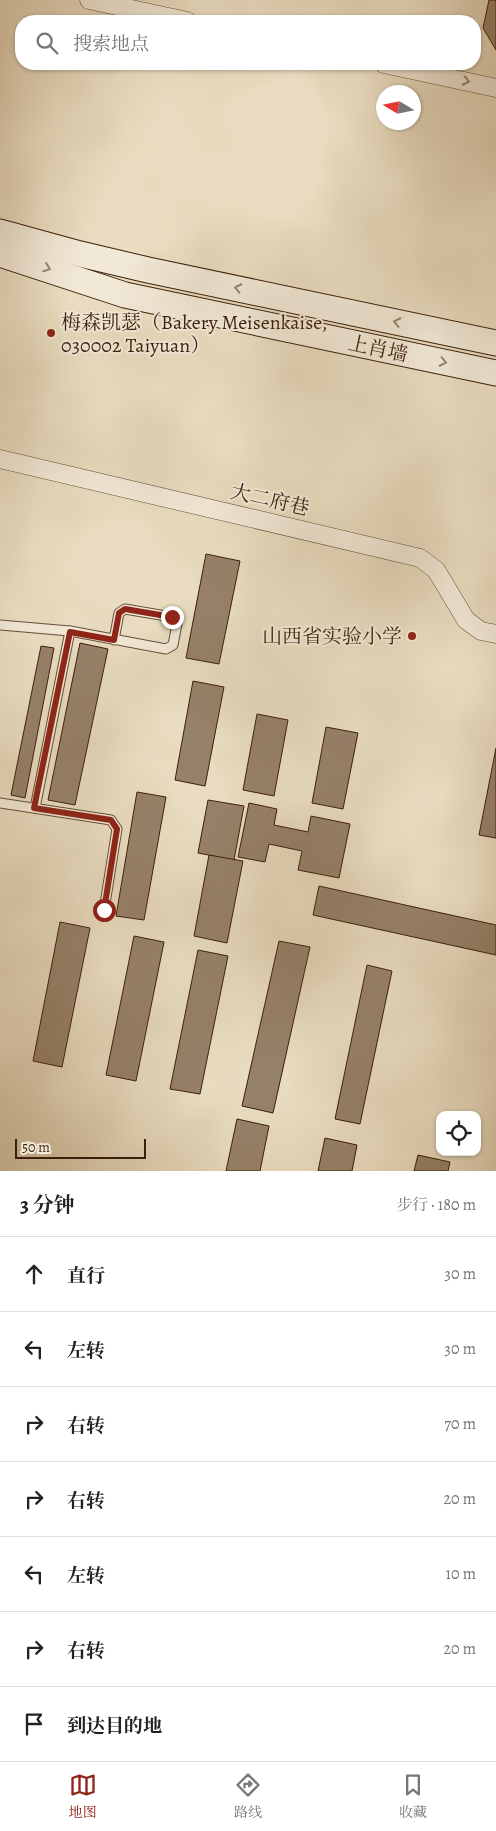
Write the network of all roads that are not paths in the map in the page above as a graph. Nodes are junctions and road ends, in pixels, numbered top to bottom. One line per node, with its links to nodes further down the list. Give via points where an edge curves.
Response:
1 (89, 0): 2 (street)
2 (159, 15)
3 (412, 70): 4 (street, one-way to 4)
4 (496, 88)
5 (0, 232): 7 (street, 上肖墙, one-way to 5, via 148,270)
6 (0, 254): 8 (street, 上肖墙, one-way to 8, via 125,295)
7 (496, 343)
8 (496, 373)
9 (0, 459): 12 (street, 大二府巷, via 420,558 436,570 466,620 481,631)
10 (0, 625): 11 (lane)
11 (70, 632): 13 (lane); 15 (lane)
12 (496, 634)
13 (114, 640): 13 (lane, via 166,650 173,645 177,624 172,617 125,609 119,613)
14 (0, 803): 15 (lane)
15 (34, 808): 16 (lane, via 111,820 117,829)
16 (104, 910)

